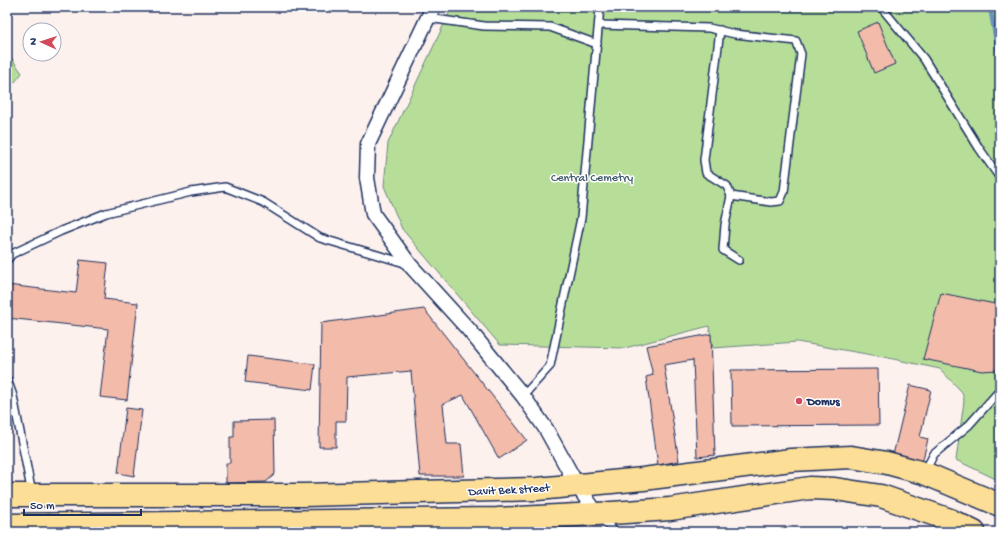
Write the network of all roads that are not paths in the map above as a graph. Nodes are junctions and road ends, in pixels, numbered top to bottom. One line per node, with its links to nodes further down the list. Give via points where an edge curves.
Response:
1 (600, 7): 4 (lane)
2 (881, 7): 7 (lane, via 924,59)
3 (430, 12): 6 (lane, via 484,26 550,27); 11 (street, via 368,144 367,178 373,214)
4 (598, 25): 5 (lane); 6 (lane)
5 (720, 30): 8 (lane, via 704,160 706,173 727,186); 8 (lane, via 796,41 801,54 784,192 780,201)
6 (597, 44): 14 (lane, via 582,218 550,366)
7 (1000, 178)
8 (731, 196): 10 (lane, via 723,250)
9 (7, 260): 11 (lane, via 12,254 106,213 191,192 225,187 263,202 320,238)
10 (739, 260)
11 (410, 265): 14 (street, via 469,330)
12 (7, 379): 18 (lane, via 13,396)
13 (1000, 390): 15 (lane, via 969,425 934,454)
14 (523, 396): 16 (street, via 546,429)
15 (924, 473): 16 (main road, Davit Bek street, via 851,457 791,460); 19 (main road, Davit Bek street)
16 (577, 485): 18 (main road, Davit Bek street, via 537,489 327,494); 20 (street)
17 (7, 495): 18 (main road, Davit Bek street)
18 (33, 495)
19 (1000, 505)
20 (597, 514): 21 (main road, via 497,519); 22 (lane); 23 (main road, via 670,509 810,488 835,489 881,496 950,520)
21 (7, 525)
22 (615, 532)
23 (974, 532)

